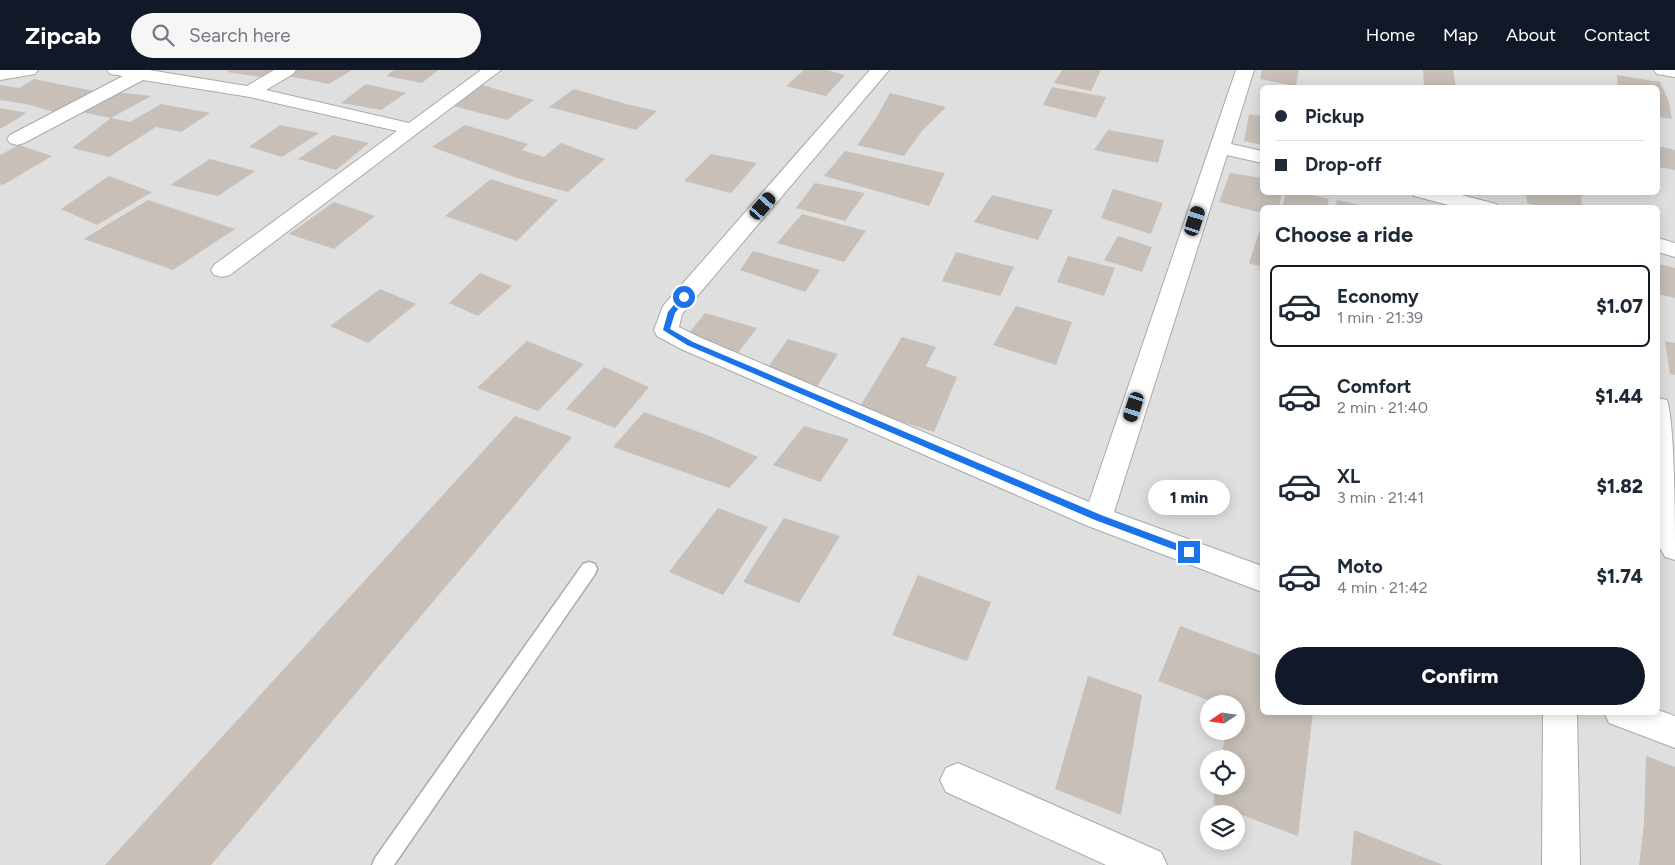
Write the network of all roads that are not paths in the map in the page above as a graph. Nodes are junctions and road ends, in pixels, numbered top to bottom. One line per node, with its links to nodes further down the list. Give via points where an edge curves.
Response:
1 (29, 70): 10 (street)
2 (116, 70): 9 (street)
3 (287, 70): 11 (street)
4 (492, 70): 12 (street)
5 (880, 70): 22 (street, via 671,312 666,330 690,344)
6 (1245, 70): 14 (street)
7 (1663, 70): 8 (street)
8 (1675, 72)
9 (141, 74): 11 (street); 13 (street)
10 (0, 75)
11 (250, 92): 12 (street)
12 (411, 129): 20 (street)
13 (17, 139)
14 (1219, 147): 15 (street); 22 (street)
15 (1260, 157)
16 (1434, 195): 17 (street)
17 (1476, 205)
18 (1660, 246): 19 (street)
19 (1675, 250)
20 (222, 270)
21 (1660, 424): 23 (street)
22 (1098, 518): 25 (street)
23 (1675, 548)
24 (590, 569): 30 (lane)
25 (1260, 578)
26 (1560, 715): 32 (street)
27 (1629, 715): 28 (street)
28 (1675, 732)
29 (958, 780): 31 (street)
30 (382, 865)
31 (1148, 865)
32 (1561, 865)

